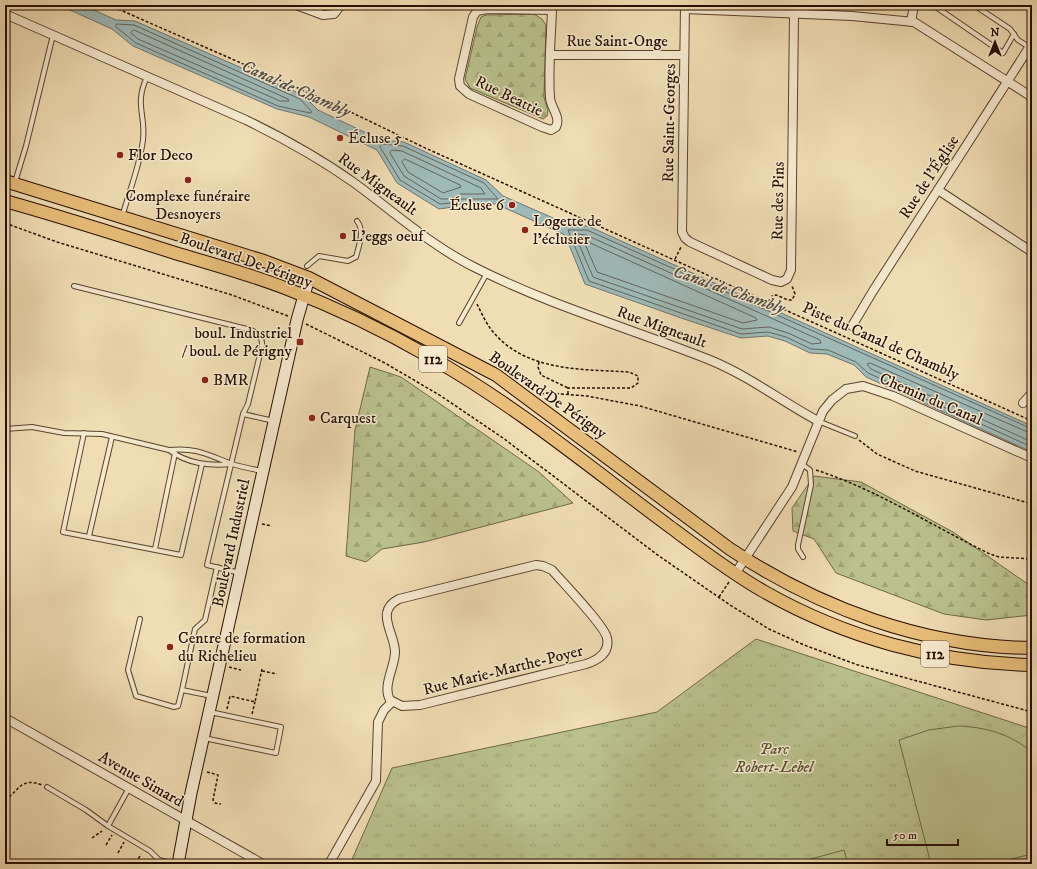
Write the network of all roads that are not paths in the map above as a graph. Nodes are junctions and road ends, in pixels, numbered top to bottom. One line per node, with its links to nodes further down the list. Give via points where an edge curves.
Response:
1 (296, 5): 2 (street, via 326,16 334,14)
2 (341, 5)
3 (914, 5): 10 (street)
4 (933, 5): 11 (lane, via 1003,53)
5 (974, 5): 11 (lane)
6 (552, 7): 14 (street, Rue Beattie); 14 (street, Rue Beattie, via 478,11 473,17 459,79 460,86 469,94 542,127 553,129 558,120 550,100)
7 (685, 7): 8 (street); 15 (street, Rue Saint-Georges)
8 (794, 13): 10 (street); 24 (street, Rue des Pins, via 790,275 783,282 772,280)
9 (5, 14): 12 (street, Rue Migneault)
10 (912, 22): 17 (street, via 921,25)
11 (1014, 34): 13 (lane, via 1018,40)
12 (53, 35): 16 (street, Rue Migneault); 19 (lane, via 26,146)
13 (1031, 45): 17 (street, Rue de l'Église)
14 (551, 55): 15 (street, Rue Saint-Onge)
15 (683, 55): 24 (street, Rue Saint-Georges, via 682,227)
16 (147, 77): 22 (lane, via 141,98 142,146); 27 (street, Rue Migneault, via 246,120 304,150 340,173 444,249)
17 (1008, 81): 18 (street); 20 (street, Rue de l'Église)
18 (1032, 97)
19 (10, 182): 22 (main road, Boulevard De Périgny / 112)
20 (938, 190): 25 (street); 32 (street, Rue de l'Église)
21 (5, 201): 30 (main road, Boulevard De Périgny / 112, via 241,273)
22 (122, 217): 28 (main road, Boulevard De Périgny / 112, via 259,259)
23 (356, 221): 26 (lane, via 361,234 356,257 348,261 319,256)
24 (686, 240)
25 (1032, 252)
26 (307, 266)
27 (487, 273): 31 (lane); 36 (street, Rue Migneault, via 544,298 724,366 755,381)
28 (309, 278): 30 (street, Boulevard Industriel); 53 (main road, Boulevard De Périgny / 112, via 496,375)
29 (74, 286): 35 (lane, via 257,333 262,346 248,404)
30 (303, 295): 37 (street, Boulevard Industriel); 56 (main road, Boulevard De Périgny / 112, via 373,326 474,384)
31 (459, 323)
32 (852, 326)
33 (1032, 393): 34 (street)
34 (1023, 403)
35 (243, 414): 37 (lane); 47 (lane)
36 (818, 421): 40 (lane); 45 (street, Chemin du Canal, via 827,405 838,394 863,386 907,402); 48 (street, Chemin du Canal, via 805,454)
37 (274, 422): 49 (street, Boulevard Industriel)
38 (5, 429): 39 (lane, via 32,427 64,433)
39 (84, 433): 41 (lane); 50 (lane, via 63,532)
40 (855, 436)
41 (112, 437): 43 (lane); 50 (lane)
42 (176, 449): 43 (lane); 44 (lane); 47 (lane, via 183,448 213,455)
43 (169, 450): 44 (lane)
44 (175, 454): 46 (lane, via 180,458); 51 (lane)
45 (1032, 458)
46 (202, 464): 47 (lane); 51 (lane, via 181,554)
47 (232, 464): 49 (lane); 54 (lane, via 207,565)
48 (805, 466): 52 (lane, via 811,485 798,545); 53 (street, Chemin du Canal)
49 (263, 471): 55 (street, Boulevard Industriel)
50 (89, 536): 51 (lane)
51 (155, 550)
52 (803, 557)
53 (745, 559): 56 (street, Chemin du Canal); 58 (main road, Boulevard De Périgny / 112, via 807,594 892,626 962,642)
54 (217, 567): 55 (lane); 60 (lane, via 205,620 196,629)
55 (241, 573): 61 (street, Boulevard Industriel)
56 (734, 574): 59 (main road, Boulevard De Périgny / 112, via 802,612 866,637 943,656)
57 (140, 619): 60 (lane, via 128,670 136,696 174,707 178,706)
58 (1032, 648)
59 (1032, 665)
60 (182, 690): 61 (lane)
61 (213, 697): 63 (street, Boulevard Industriel)
62 (392, 702): 62 (street, Rue Marie-Marthe-Poyer, via 387,691 395,651 387,617 390,606 399,599 532,566 543,566 552,570 603,629 607,638 607,648 602,656 586,664 420,705 407,707); 72 (street, via 378,722 376,781)
63 (210, 712): 65 (street, Boulevard Industriel); 65 (lane, via 281,728 276,754)
64 (5, 718): 67 (street, Avenue Simard)
65 (204, 738): 68 (street, Boulevard Industriel)
66 (47, 787): 69 (lane)
67 (129, 788): 68 (street, Avenue Simard); 69 (lane)
68 (187, 821): 70 (street, Boulevard Industriel); 71 (street, Avenue Simard)
69 (108, 826): 70 (lane, via 150,851 159,860)
70 (177, 864)
71 (263, 864)
72 (329, 864)

